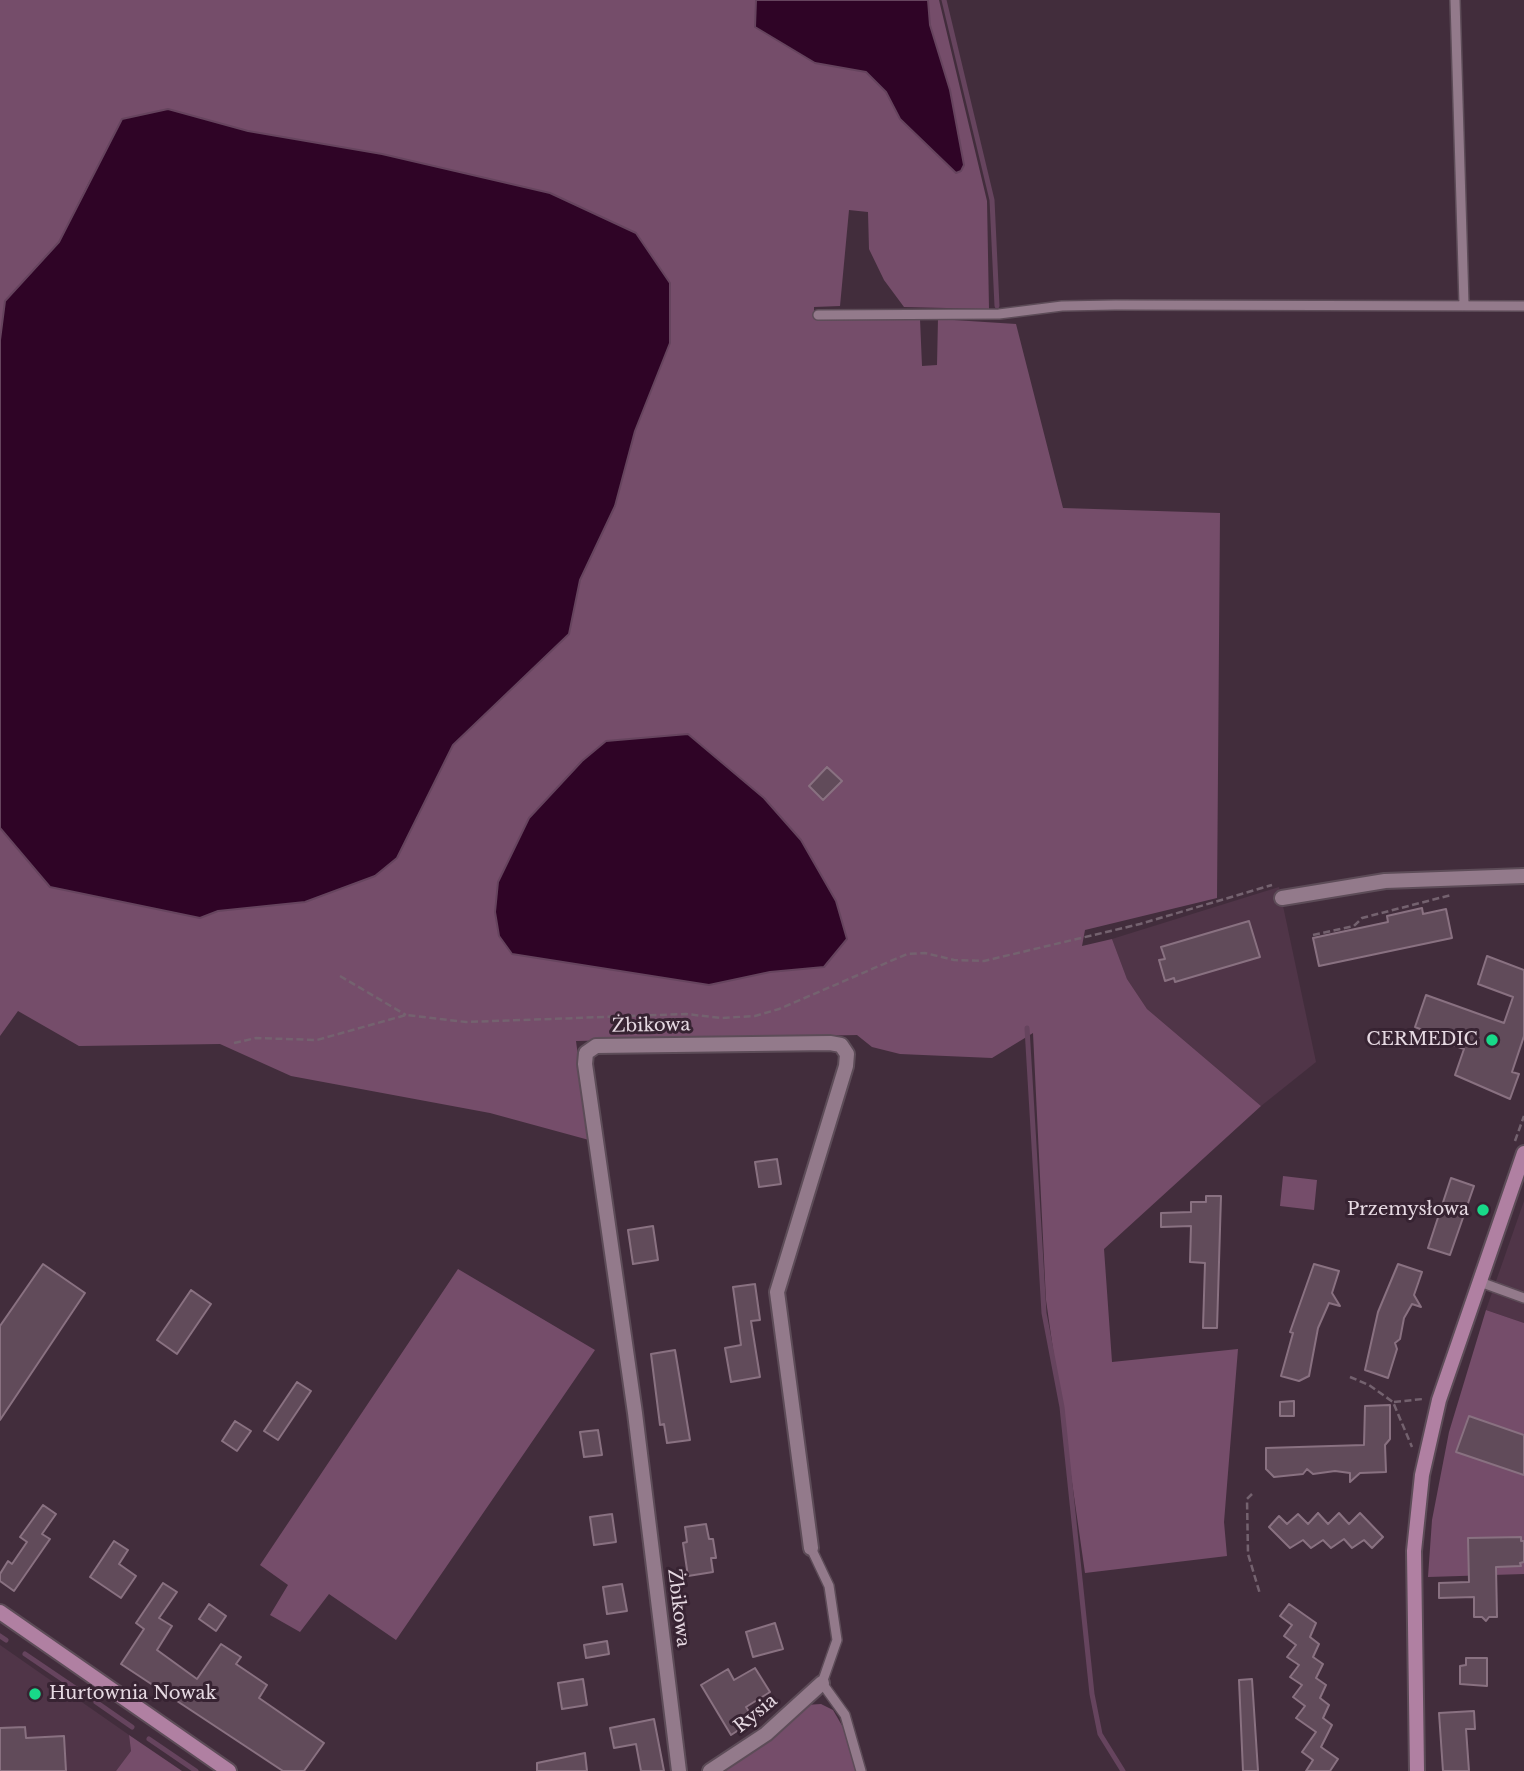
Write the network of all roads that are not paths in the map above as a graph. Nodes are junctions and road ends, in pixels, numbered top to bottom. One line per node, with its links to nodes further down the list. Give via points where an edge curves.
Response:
1 (1455, 0): 2 (lane)
2 (1464, 304): 3 (lane); 4 (lane, via 1115,304 999,314)
3 (1524, 306)
4 (818, 314)
5 (1524, 876): 6 (street, via 1385,881)
6 (1282, 898)
7 (1524, 1153): 8 (street)
8 (1480, 1282): 9 (lane); 17 (street, via 1439,1400 1417,1505)
9 (1524, 1298)
10 (811, 1548): 12 (lane, via 829,1586 837,1640); 14 (street, Żbikowa, via 777,1292 847,1054 841,1045 830,1043 596,1046 586,1053 585,1064 635,1413)
11 (0, 1612): 13 (street)
12 (822, 1683): 15 (street, Rysia, via 766,1734); 16 (lane, via 845,1716)
13 (229, 1771)
14 (679, 1771)
15 (710, 1771)
16 (861, 1771)
17 (1417, 1771)

